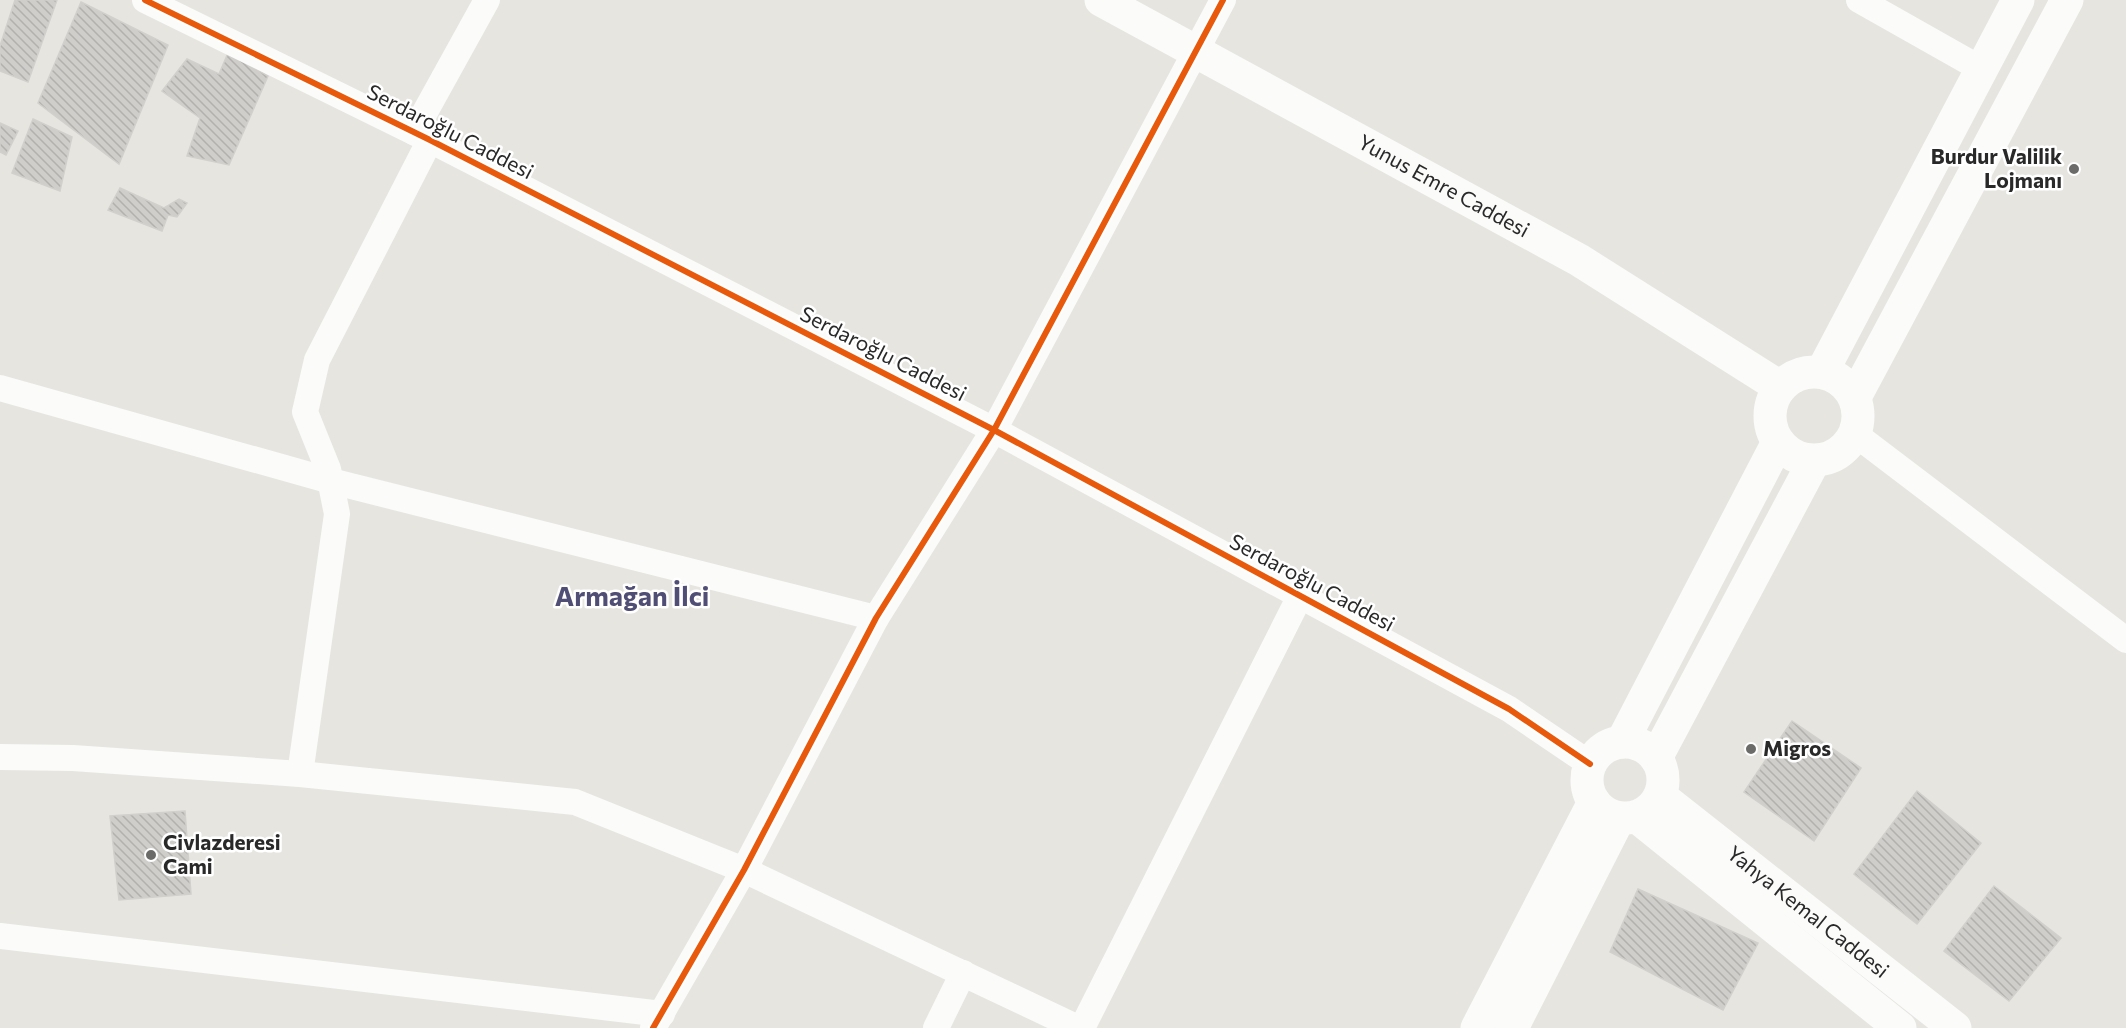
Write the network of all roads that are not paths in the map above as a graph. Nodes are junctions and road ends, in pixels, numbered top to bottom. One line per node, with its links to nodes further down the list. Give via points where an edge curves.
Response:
1 (145, 0): 10 (street, Serdaroğlu Caddesi)
2 (487, 0): 10 (street)
3 (1101, 0): 8 (main road, Yunus Emre Caddesi)
4 (1223, 0): 8 (street)
5 (1859, 0): 9 (street)
6 (2018, 0): 9 (main road)
7 (2067, 0): 14 (main road)
8 (1197, 52): 12 (main road, Yunus Emre Caddesi, via 1579,260); 15 (street)
9 (1983, 70): 11 (main road)
10 (422, 136): 15 (street, Serdaroğlu Caddesi); 19 (street, via 317,360 305,412)
11 (1822, 372): 12 (main road, via 1806,372); 14 (main road, via 1835,376)
12 (1780, 387): 17 (main road, via 1769,414)
13 (0, 388): 19 (street)
14 (1855, 397): 16 (main road)
15 (994, 430): 20 (street, Serdaroğlu Caddesi); 21 (street)
16 (1855, 434): 18 (main road, via 1839,453); 22 (street)
17 (1778, 442): 18 (main road, via 1788,452); 23 (main road)
18 (1814, 461): 25 (main road)
19 (331, 481): 21 (street); 27 (street, via 337,514)
20 (1300, 596): 26 (street, Serdaroğlu Caddesi, via 1509,709); 34 (street)
21 (876, 618): 29 (street)
22 (2126, 640)
23 (1622, 742): 25 (main road, via 1641,745); 26 (main road, via 1603,749)
24 (0, 757): 27 (street, via 73,758)
25 (1656, 758): 28 (main road, via 1663,777)
26 (1590, 764): 28 (main road, via 1587,783)
27 (300, 774): 29 (street, via 575,802)
28 (1627, 808): 35 (main road); 36 (main road); 37 (main road, Yahya Kemal Caddesi); 38 (main road, Yahya Kemal Caddesi)
29 (744, 870): 31 (street); 32 (street)
30 (0, 936): 32 (street)
31 (963, 973): 33 (street); 34 (street)
32 (658, 1021)
33 (936, 1028)
34 (1080, 1028)
35 (1477, 1028)
36 (1512, 1028)
37 (1900, 1028)
38 (1955, 1028)

